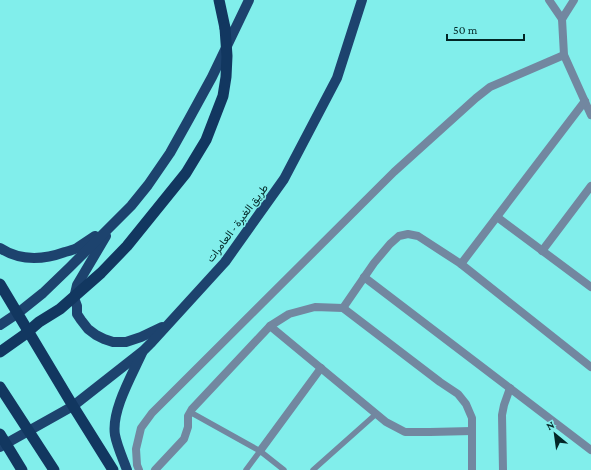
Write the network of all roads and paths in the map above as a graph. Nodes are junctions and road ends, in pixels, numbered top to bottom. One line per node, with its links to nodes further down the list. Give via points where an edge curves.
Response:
1 (219, 0): 25 (highway, bridge, via 227,56 223,96 206,140 186,173 127,246 101,273 60,309)
2 (249, 0): 12 (main road, via 212,77 170,153 148,185)
3 (362, 0): 22 (main road, طريق الغبرة - العامرات, via 337,78 284,179 225,262)
4 (549, 0): 6 (street)
5 (574, 0): 6 (street)
6 (562, 19): 7 (street)
7 (564, 55): 8 (street); 42 (street, via 490,88 394,172 152,412 141,428 136,449)
8 (585, 101): 9 (street); 11 (street)
9 (591, 115)
10 (591, 186): 14 (street)
11 (497, 217): 14 (street); 15 (street)
12 (113, 224): 13 (main road, via 75,249 49,257 20,257); 20 (main road, via 70,268); 22 (main road, via 77,284 74,298 81,320 92,332 104,340 113,342 126,342)
13 (0, 248)
14 (542, 251): 18 (street)
15 (461, 264): 16 (street, via 418,236 408,234 399,236 390,244); 26 (street)
16 (364, 277): 19 (street); 29 (street)
17 (0, 284): 20 (highway)
18 (591, 287)
19 (343, 308): 23 (street, via 315,307 289,314); 33 (street, via 458,394 472,418)
20 (18, 313): 21 (main road); 30 (highway)
21 (0, 325)
22 (167, 325): 24 (main road, طريق الغبرة - العامرات)
23 (270, 326): 27 (street); 31 (street)
24 (142, 351): 30 (main road, طريق الغبرة - العامرات); 41 (main road, via 118,406 115,420 115,434)
25 (0, 352)
26 (591, 367)
27 (321, 368): 32 (street); 37 (street)
28 (0, 387): 39 (highway, bridge)
29 (510, 388): 36 (street); 48 (street, via 502,415)
30 (73, 406): 35 (main road, طريق الغبرة - العامرات); 40 (highway)
31 (190, 412): 37 (lane); 43 (street, via 184,439)
32 (376, 414): 33 (street, via 405,432); 46 (lane)
33 (472, 431): 47 (street)
34 (0, 434): 38 (highway, bridge)
35 (0, 447)
36 (591, 450)
37 (260, 451): 44 (lane); 45 (lane)
38 (22, 470)
39 (54, 470)
40 (113, 470)
41 (127, 470)
42 (139, 470)
43 (155, 470)
44 (246, 470)
45 (284, 470)
46 (313, 470)
47 (472, 470)
48 (503, 470)

